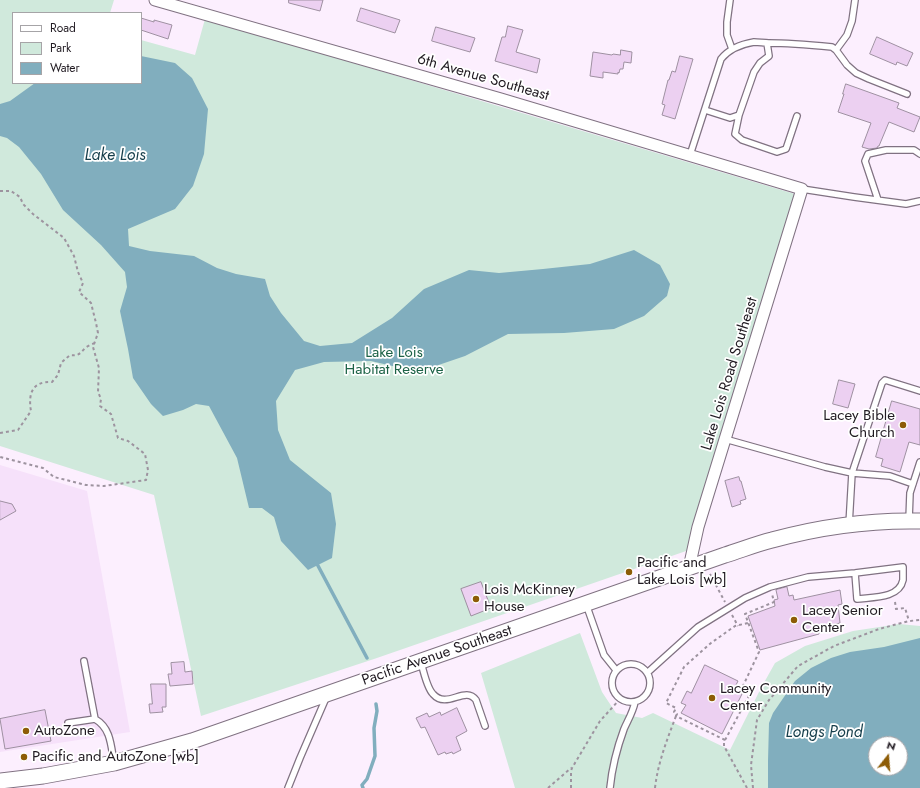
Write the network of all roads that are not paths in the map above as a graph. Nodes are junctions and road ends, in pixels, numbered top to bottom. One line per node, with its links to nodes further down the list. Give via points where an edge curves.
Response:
1 (155, 0): 4 (street, 6th Avenue Southeast)
2 (730, 0): 6 (lane, via 727,35)
3 (855, 0): 7 (lane, via 847,35)
4 (181, 4): 13 (street, 6th Avenue Southeast)
5 (767, 42): 6 (lane, via 753,42); 7 (lane, via 832,47); 10 (lane, via 769,56 754,72)
6 (732, 49): 9 (lane, via 721,59)
7 (836, 50): 8 (lane, via 856,72)
8 (907, 94)
9 (705, 110): 10 (lane, via 730,118); 13 (lane)
10 (739, 115): 11 (lane, via 735,134 742,140 777,152 786,149)
11 (797, 116)
12 (920, 154): 15 (lane, via 914,150 886,150 868,154 865,161)
13 (690, 155): 14 (street, 6th Avenue Southeast)
14 (802, 189): 15 (lane); 18 (street, Lake Lois Road Southeast)
15 (878, 200): 16 (lane, via 906,204)
16 (920, 201)
17 (920, 391): 20 (lane, via 885,380 882,383)
18 (725, 439): 20 (lane); 24 (street, Lake Lois Road Southeast, via 698,527)
19 (920, 462): 21 (lane)
20 (852, 474): 21 (lane, via 890,476); 23 (lane)
21 (913, 484): 22 (lane, via 910,493)
22 (915, 520): 23 (main road, Pacific Avenue Southeast)
23 (849, 525): 24 (main road, Pacific Avenue Southeast, via 772,540)
24 (689, 568): 26 (main road, Pacific Avenue Southeast)
25 (855, 573): 25 (lane, via 902,567 903,581 893,594 857,599); 30 (lane, via 808,577 770,587 745,598 698,627)
26 (586, 604): 28 (main road, Pacific Avenue Southeast); 29 (lane, via 604,655)
27 (84, 661): 33 (lane)
28 (420, 661): 31 (main road, Pacific Avenue Southeast); 35 (lane, via 434,696 444,700 470,694 474,696)
29 (616, 670): 30 (lane, via 630,663 637,664); 32 (lane, via 611,682 614,694 625,702)
30 (647, 673): 32 (lane, via 650,679 649,691)
31 (327, 694): 36 (main road, Pacific Avenue Southeast, via 192,741); 39 (lane)
32 (635, 702): 40 (lane, via 613,762)
33 (95, 719): 34 (lane); 36 (lane, via 101,722 108,733)
34 (68, 723)
35 (485, 726)
36 (114, 763): 38 (main road, Pacific Avenue Southeast, via 43,776)
37 (0, 781): 38 (main road, Pacific Avenue Southeast)
38 (15, 784)
39 (288, 788)
40 (610, 788)

